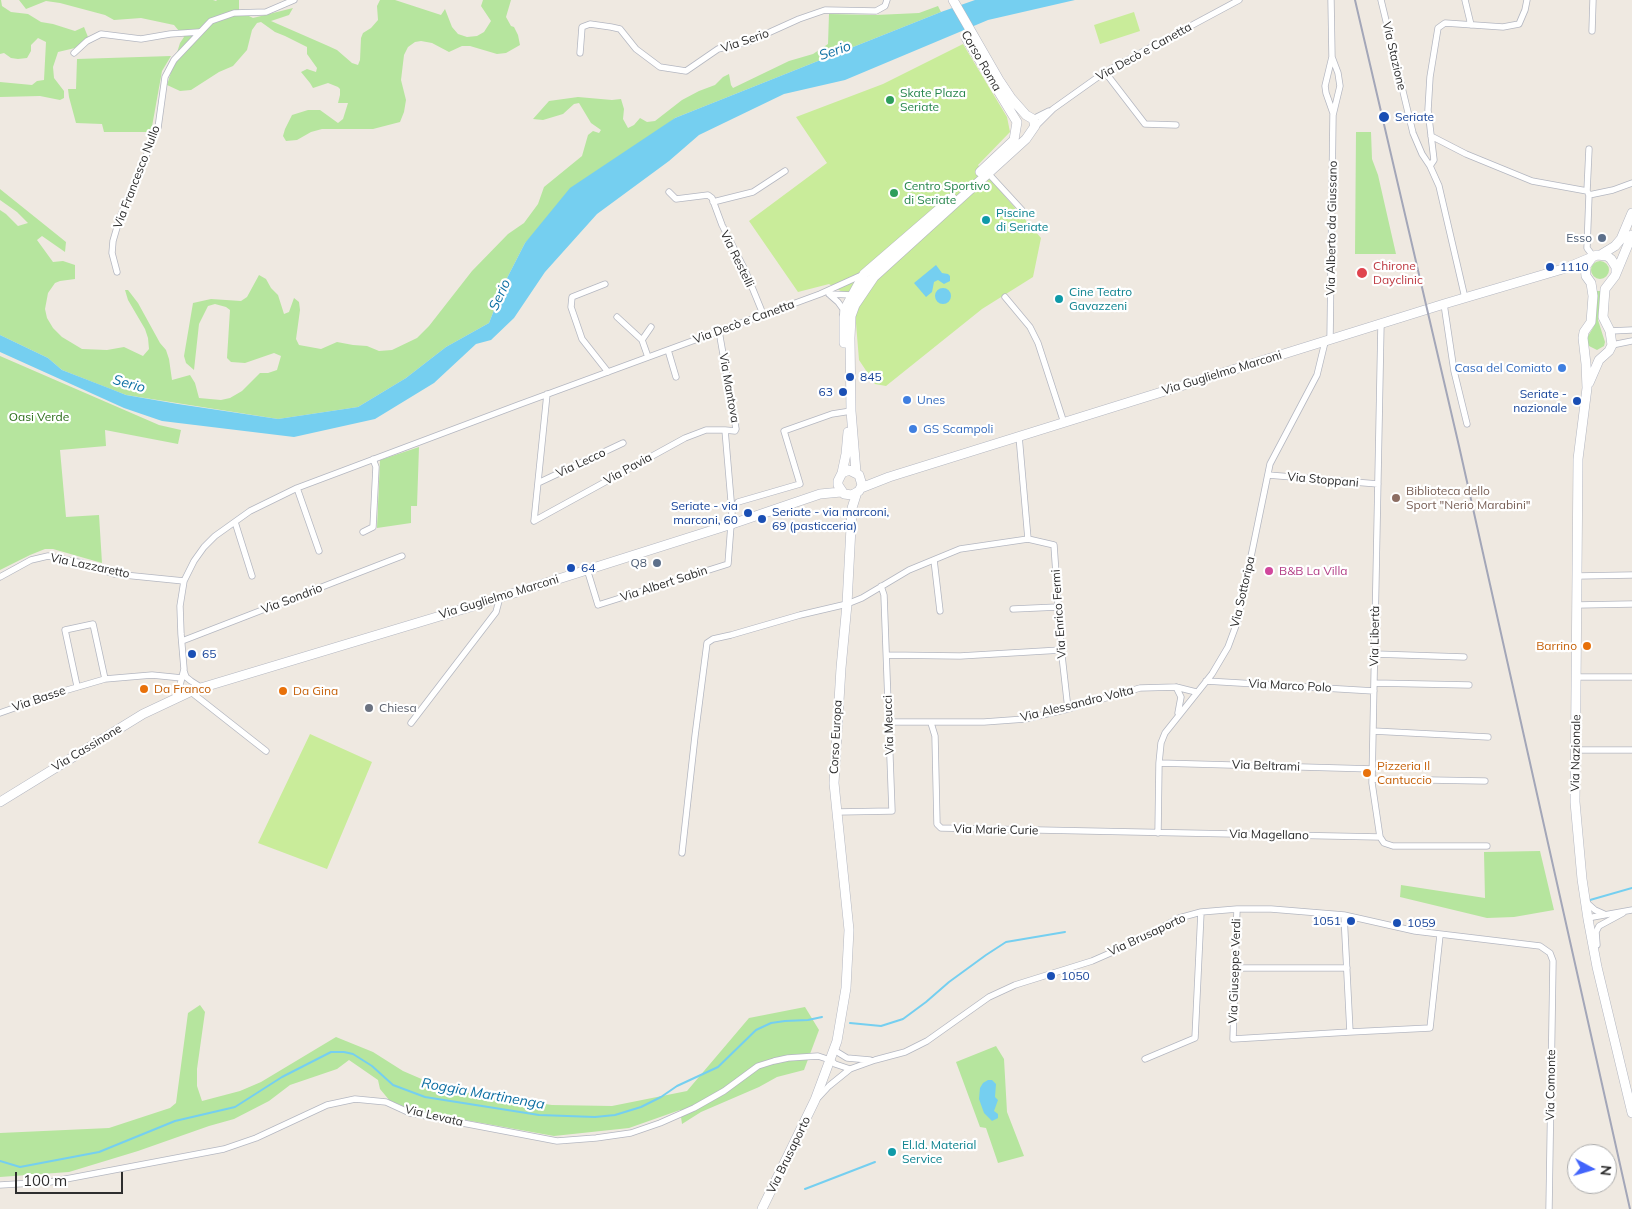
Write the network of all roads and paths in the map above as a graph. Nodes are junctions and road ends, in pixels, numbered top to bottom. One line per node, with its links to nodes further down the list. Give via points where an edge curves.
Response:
1 (294, 0): 13 (street, Via Francesco Nullo, via 266,12 234,13 211,21)
2 (887, 0): 15 (street, Via Serio, via 885,6 876,11 824,10 748,42 718,49 686,71 660,67 636,49 620,29 611,26 590,24 582,27)
3 (946, 0): 14 (main road, Corso Roma)
4 (953, 0): 14 (main road, Corso Roma)
5 (1239, 0): 18 (street, Via Decò e Canetta)
6 (1331, 0): 17 (street)
7 (1381, 0): 30 (street, Via Stazione, via 1412,133)
8 (1465, 0): 11 (street)
9 (1527, 0): 11 (street, via 1519,24 1503,27)
10 (1593, 0): 12 (street)
11 (1471, 25): 28 (street, via 1445,23 1438,28 1430,77 1428,110)
12 (1592, 31)
13 (198, 32): 16 (street, Via Francesco Nullo, via 142,39 101,34); 43 (street, Via Francesco Nullo, via 174,60 165,77 158,128 113,241 112,253)
14 (974, 45): 25 (main road, Corso Roma); 26 (main road, Corso Roma)
15 (580, 53)
16 (74, 54)
17 (1332, 57): 19 (street); 20 (street)
18 (1105, 72): 23 (street, Via Decò e Canetta); 27 (street, via 1145,124)
19 (1328, 72): 20 (street); 22 (street)
20 (1338, 73): 21 (street, via 1340,86)
21 (1336, 98): 22 (street); 24 (street)
22 (1328, 99): 24 (street)
23 (1053, 109): 25 (street, Via Decò e Canetta); 25 (street, Via Decò e Canetta)
24 (1333, 115): 64 (street, Via Alberto da Giussano)
25 (1031, 123): 26 (main road, via 1021,117); 26 (main road, via 1023,133); 32 (main road, Via Decò e Canetta, via 1026,139)
26 (1018, 124): 45 (main road, Via Decò e Canetta, via 1010,145)
27 (1176, 125)
28 (1431, 136): 30 (street, via 1434,160); 35 (street, via 1532,181)
29 (1589, 149): 35 (street)
30 (1430, 166): 53 (street, Via Stazione, via 1439,186)
31 (784, 171): 36 (street, via 753,192)
32 (988, 173): 37 (street); 40 (main road, Via Decò e Canetta)
33 (1632, 183): 35 (street, via 1613,190)
34 (669, 192): 36 (street, via 676,199 708,195)
35 (1588, 193): 41 (street, via 1587,248)
36 (713, 202): 55 (street, Via Restelli)
37 (1022, 210)
38 (1632, 213): 41 (main road, Via Guglielmo Marconi, via 1621,239)
39 (1632, 235): 44 (main road)
40 (909, 245): 51 (street, Via Decò e Canetta, via 892,256); 71 (main road, Corso Europa, via 874,277 855,305 851,316)
41 (1597, 255): 42 (main road, Via Guglielmo Marconi); 44 (main road, via 1611,259); 46 (main road, via 1585,267)
42 (1566, 268): 46 (main road); 53 (main road, Via Guglielmo Marconi)
43 (117, 272)
44 (1616, 272): 47 (main road)
45 (864, 274): 49 (street, Via Decò e Canetta); 51 (main road, Corso Europa)
46 (1589, 279): 47 (main road, via 1601,286); 68 (main road, Via Nazionale, via 1593,296 1591,322 1583,338)
47 (1611, 282): 62 (main road, via 1605,289 1603,311)
48 (605, 284): 72 (street, via 572,297 571,306 582,339)
49 (820, 294): 50 (street, Via Decò e Canetta); 55 (street, Via Decò e Canetta)
50 (829, 294): 51 (street, Via Decò e Canetta); 57 (street, via 843,309)
51 (852, 295): 57 (main road, Corso Europa)
52 (1005, 297): 77 (street, via 1038,342)
53 (1465, 298): 54 (main road, Via Guglielmo Marconi)
54 (1444, 304): 58 (main road, Via Guglielmo Marconi); 78 (street, via 1454,371)
55 (763, 314): 61 (street, Via Decò e Canetta)
56 (617, 317): 63 (street)
57 (844, 317): 71 (main road, Corso Europa, via 844,353)
58 (1381, 324): 64 (main road, Via Guglielmo Marconi); 88 (street, Via Libertà)
59 (651, 327): 63 (street)
60 (1632, 330): 62 (street)
61 (719, 331): 67 (street, Via Decò e Canetta); 79 (street, Via Mantova, via 736,429)
62 (1610, 331): 66 (main road)
63 (642, 340): 70 (street)
64 (1327, 341): 77 (main road, Via Guglielmo Marconi); 84 (street, Via Sottoripa, via 1317,375 1270,464)
65 (1632, 341): 66 (street)
66 (1612, 345): 69 (main road, Via Nazionale)
67 (668, 350): 70 (street, Via Decò e Canetta); 73 (street)
68 (1585, 350): 69 (main road, via 1594,355); 74 (main road, Via Nazionale)
69 (1604, 355): 74 (main road, Via Nazionale)
70 (648, 357): 72 (street, Via Decò e Canetta)
71 (850, 369): 76 (main road, Corso Europa)
72 (608, 372): 75 (street, Via Decò e Canetta)
73 (676, 377)
74 (1587, 388): 106 (main road, Via Nazionale, via 1578,459)
75 (547, 394): 82 (street, Via Decò e Canetta); 87 (street, Via Lecco)
76 (851, 411): 83 (main road, Corso Europa); 85 (main road, Corso Europa); 93 (street, via 784,430 800,484)
77 (1064, 423): 80 (main road, Via Guglielmo Marconi)
78 (1467, 424)
79 (725, 430): 95 (street, Via Pavia, via 706,430 685,438); 97 (street, Via Mantova)
80 (1019, 436): 86 (main road, Via Guglielmo Marconi); 99 (street)
81 (623, 443): 87 (street, Via Lecco)
82 (373, 459): 89 (street, Via Decò e Canetta); 98 (street, via 376,468 373,527)
83 (858, 473): 85 (main road, via 850,470); 86 (main road); 90 (main road, Corso Europa, via 862,481)
84 (1268, 475): 88 (street, Via Stoppani); 127 (street, Via Sottoripa, via 1238,620 1228,647)
85 (840, 477): 91 (main road, Corso Europa); 92 (main road, Via Guglielmo Marconi)
86 (879, 480): 90 (main road, Via Guglielmo Marconi)
87 (538, 483): 95 (street, Via Lecco)
88 (1378, 484): 119 (street, Via Libertà)
89 (297, 488): 96 (street, Via Decò e Canetta); 100 (street)
90 (859, 490): 91 (main road, via 852,495); 94 (main road, Corso Europa)
91 (843, 493): 92 (main road, Via Guglielmo Marconi); 94 (main road, Corso Europa)
92 (820, 494): 97 (main road, Via Guglielmo Marconi)
93 (738, 502)
94 (852, 508): 111 (main road, Corso Europa)
95 (534, 521)
96 (235, 522): 105 (street); 108 (street, Via Decò e Canetta, via 204,547)
97 (732, 524): 103 (main road, Via Guglielmo Marconi); 103 (street, Via Albert Sabin, via 728,564 598,605)
98 (363, 532)
99 (1028, 539): 102 (street, via 960,549); 114 (street, Via Enrico Fermi, via 1054,544)
100 (319, 551)
101 (402, 556): 117 (street, Via Sondrio)
102 (934, 560): 109 (street); 116 (street)
103 (588, 568): 110 (main road, Via Guglielmo Marconi)
104 (1632, 575): 106 (street)
105 (252, 576)
106 (1578, 576): 112 (main road, Via Nazionale)
107 (0, 577): 108 (street, Via Lazzaretto, via 31,560 48,556 114,574)
108 (184, 581): 117 (street, Via Decò e Canetta, via 180,606)
109 (881, 586): 111 (street); 120 (street, Via Meucci)
110 (500, 597): 132 (main road, Via Guglielmo Marconi); 141 (street, via 496,612)
111 (847, 604): 153 (main road, Corso Europa, via 835,746); 157 (street, via 707,643)
112 (1577, 604): 113 (street); 123 (main road, Via Nazionale)
113 (1632, 604)
114 (1058, 607): 115 (street); 118 (street, Via Enrico Fermi)
115 (1013, 609)
116 (940, 611)
117 (182, 641): 122 (street, Via Decò e Canetta)
118 (1061, 650): 120 (street, via 960,656); 137 (street, Via Enrico Fermi)
119 (1375, 654): 121 (street); 128 (street, Via Libertà)
120 (887, 655): 140 (street, Via Meucci)
121 (1464, 657)
122 (184, 669): 125 (street, Via Decò e Canetta); 132 (street, via 186,677)
123 (1576, 677): 124 (street); 145 (main road, Via Nazionale)
124 (1632, 677)
125 (182, 678): 126 (street, Via Basse, via 152,675); 136 (street, Via Decò e Canetta)
126 (105, 679): 130 (street, Via Basse); 130 (street, Via Basse, via 93,624 65,630)
127 (1206, 681): 133 (street, Via Marco Polo); 135 (street, Via Sottoripa)
128 (1374, 683): 129 (street); 133 (street, Via Libertà)
129 (1469, 685)
130 (77, 686): 138 (street, Via Basse)
131 (1176, 686): 135 (street, Via Alessandro Volta); 137 (street, Via Alessandro Volta, via 1140,688); 139 (street, via 1181,697)
132 (202, 688): 134 (main road, Via Guglielmo Marconi)
133 (1374, 691): 143 (street, Via Libertà)
134 (192, 692): 136 (main road, Via Guglielmo Marconi); 147 (street)
135 (1196, 692): 139 (street, Via Sottoripa)
136 (177, 698): 152 (main road, Via Cassinone, via 143,714)
137 (1068, 709): 142 (street, Via Alessandro Volta, via 1025,720)
138 (0, 712)
139 (1178, 716): 148 (street, Via Sottoripa, via 1165,733)
140 (889, 722): 142 (street, Via Alessandro Volta); 153 (street, Via Meucci, via 892,811)
141 (411, 723)
142 (931, 723): 154 (street, Via Marie Curie, via 935,736 937,824 941,828)
143 (1374, 732): 144 (street); 149 (street, Via Libertà)
144 (1488, 737)
145 (1576, 750): 146 (street); 158 (main road, Via Nazionale, via 1575,802)
146 (1632, 750)
147 (266, 751)
148 (1159, 763): 149 (street, Via Beltrami); 154 (street, Via Sottoripa)
149 (1373, 769): 150 (street, Via Libertà)
150 (1372, 779): 151 (street); 155 (street, Via Libertà)
151 (1485, 781)
152 (0, 802)
153 (837, 812): 169 (main road, Corso Europa, via 848,930)
154 (1158, 833): 155 (street, Via Magellano)
155 (1380, 837): 156 (street, via 1384,843 1393,846)
156 (1486, 846)
157 (682, 853)
158 (1584, 900): 163 (street); 165 (main road, Via Nazionale)
159 (1237, 909): 161 (street, Via Brusaporto); 164 (street, Via Brusaporto); 171 (street, Via Giuseppe Verdi)
160 (1632, 910): 162 (street)
161 (1201, 912): 176 (street, Via Brusaporto, via 1180,918 1092,961 989,997 927,1042 906,1052); 177 (street, via 1195,1038)
162 (1623, 913): 163 (street); 166 (street)
163 (1604, 914): 165 (street)
164 (1344, 915): 167 (street, Via Brusaporto); 172 (street)
165 (1588, 920): 166 (street); 170 (main road, Via Nazionale)
166 (1602, 923): 170 (street, via 1596,932)
167 (1440, 935): 168 (street, Via Brusaporto, via 1540,946 1550,953); 173 (street, via 1430,1028)
168 (1553, 961): 183 (street, Via Comonte)
169 (848, 965): 174 (main road, Via Brusaporto)
170 (1597, 967): 180 (main road, Via Nazionale)
171 (1235, 968): 172 (street); 173 (street, Via Giuseppe Verdi, via 1233,1039)
172 (1347, 968): 173 (street)
173 (1350, 1032)
174 (834, 1050): 175 (main road, Via Brusaporto); 176 (street, Via Brusaporto, via 847,1058)
175 (830, 1060): 178 (street); 179 (main road, Via Brusaporto); 181 (street, Via Levata, via 804,1056 758,1066 694,1108 631,1133 556,1141 410,1113 386,1102 355,1099 327,1105 256,1138 224,1148 50,1182)
176 (875, 1060): 178 (street, Via Brusaporto)
177 (1145, 1060)
178 (850, 1069): 179 (street, Via Brusaporto)
179 (815, 1100): 182 (main road, Via Brusaporto)
180 (1632, 1113)
181 (0, 1185)
182 (762, 1209)
183 (1548, 1209)

